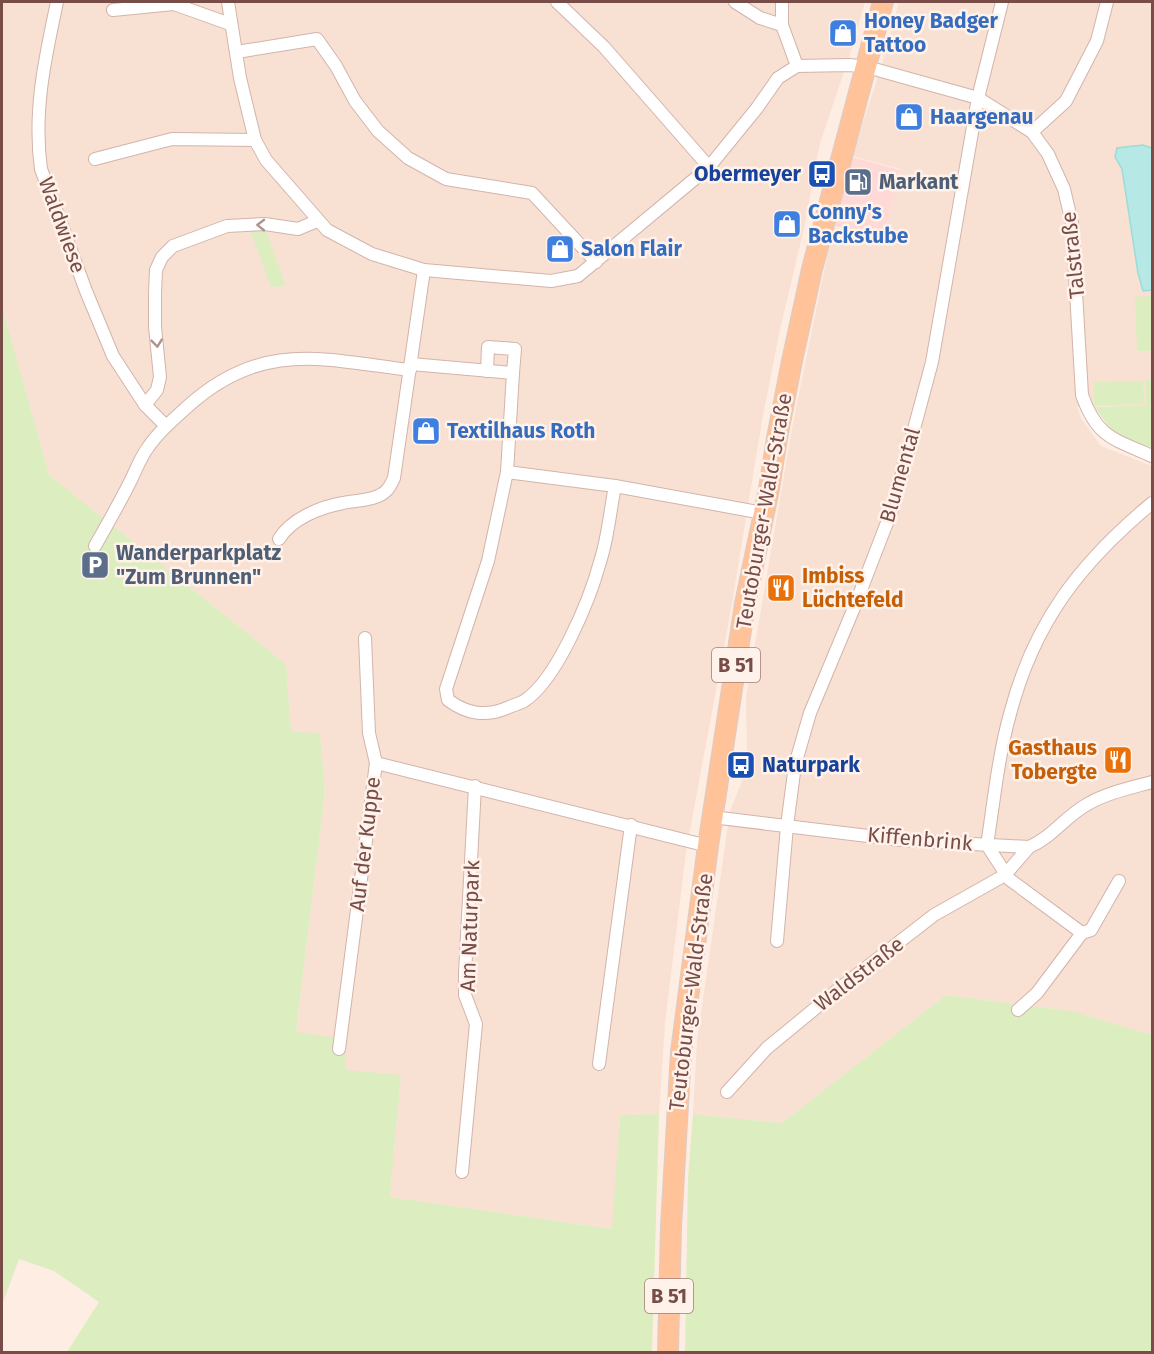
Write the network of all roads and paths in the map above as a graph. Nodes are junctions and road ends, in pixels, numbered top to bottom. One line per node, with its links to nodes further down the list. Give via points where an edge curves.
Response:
1 (57, 2): 26 (street, Waldwiese, via 39,92 41,169 113,356)
2 (228, 2): 10 (street)
3 (557, 2): 19 (street, via 604,47)
4 (735, 2): 11 (street, via 760,18)
5 (782, 2): 11 (street)
6 (882, 2): 14 (main road, Teutoburger-Wald-Straße / B 51)
7 (1002, 2): 15 (street, Blumental)
8 (1107, 2): 16 (street, via 1096,41 1066,101)
9 (113, 10): 10 (street, via 174,4)
10 (231, 24): 12 (street)
11 (782, 25): 13 (street)
12 (237, 52): 17 (street); 21 (street, via 317,39 355,101 378,131 408,158 446,179 532,193)
13 (798, 66): 14 (street, Talstraße); 19 (street, via 778,78)
14 (867, 67): 15 (street, Talstraße); 32 (main road, Teutoburger-Wald-Straße / B 51, via 812,269)
15 (978, 98): 16 (street, Talstraße); 41 (street, Blumental, via 932,362 893,507 810,713 795,765)
16 (1032, 132): 28 (street, Talstraße, via 1048,154 1064,189 1072,223 1082,395 1089,415 1104,434)
17 (255, 140): 18 (street, via 172,139); 20 (street, via 266,160)
18 (94, 159)
19 (709, 167): 21 (street)
20 (317, 221): 22 (street, via 372,254); 26 (street, one-way to 26, via 298,229 265,224 227,226 172,246 156,270 155,327 160,376 157,390)
21 (596, 262): 22 (street, via 578,276 551,281)
22 (424, 270): 23 (street)
23 (411, 367): 24 (street); 27 (street, via 303,357 276,360 226,377); 33 (street, via 397,466 388,490 376,497 339,503 306,515)
24 (487, 370): 25 (street); 25 (street, via 488,347 515,349)
25 (513, 373): 29 (street)
26 (145, 405): 27 (street, Waldwiese)
27 (166, 426): 34 (street, via 148,446)
28 (1152, 456)
29 (507, 471): 30 (street); 30 (street, via 488,561 446,689 448,700 460,709 479,714 525,700 550,674 580,618 601,562)
30 (615, 486): 32 (street)
31 (1152, 503): 42 (street, Kiffenbrink, via 1073,580 1038,636 1002,747)
32 (763, 513): 39 (main road, Teutoburger-Wald-Straße / B 51)
33 (279, 538)
34 (95, 546)
35 (365, 638): 36 (street, Auf der Kuppe, via 369,733)
36 (376, 763): 38 (street); 50 (street, Auf der Kuppe)
37 (1152, 782): 44 (street, Waldstraße, via 1085,805)
38 (475, 786): 40 (street); 53 (street, Am Naturpark, via 465,995 476,1024)
39 (712, 817): 41 (street, Kiffenbrink); 43 (main road, Teutoburger-Wald-Straße / B 51)
40 (631, 825): 43 (street); 51 (street)
41 (787, 826): 42 (street, Kiffenbrink, via 901,840); 48 (street, Blumental)
42 (987, 845): 44 (street); 45 (street)
43 (708, 846): 54 (main road, Teutoburger-Wald-Straße / B 51, via 679,1076)
44 (1029, 847): 45 (street, Waldstraße)
45 (1005, 875): 47 (street); 52 (street, Waldstraße, via 934,915 849,981 767,1048)
46 (1119, 881): 47 (street, via 1091,930)
47 (1082, 933): 49 (street, via 1037,993)
48 (777, 941)
49 (1018, 1010)
50 (339, 1049)
51 (599, 1064)
52 (728, 1092)
53 (462, 1172)
54 (668, 1353)

